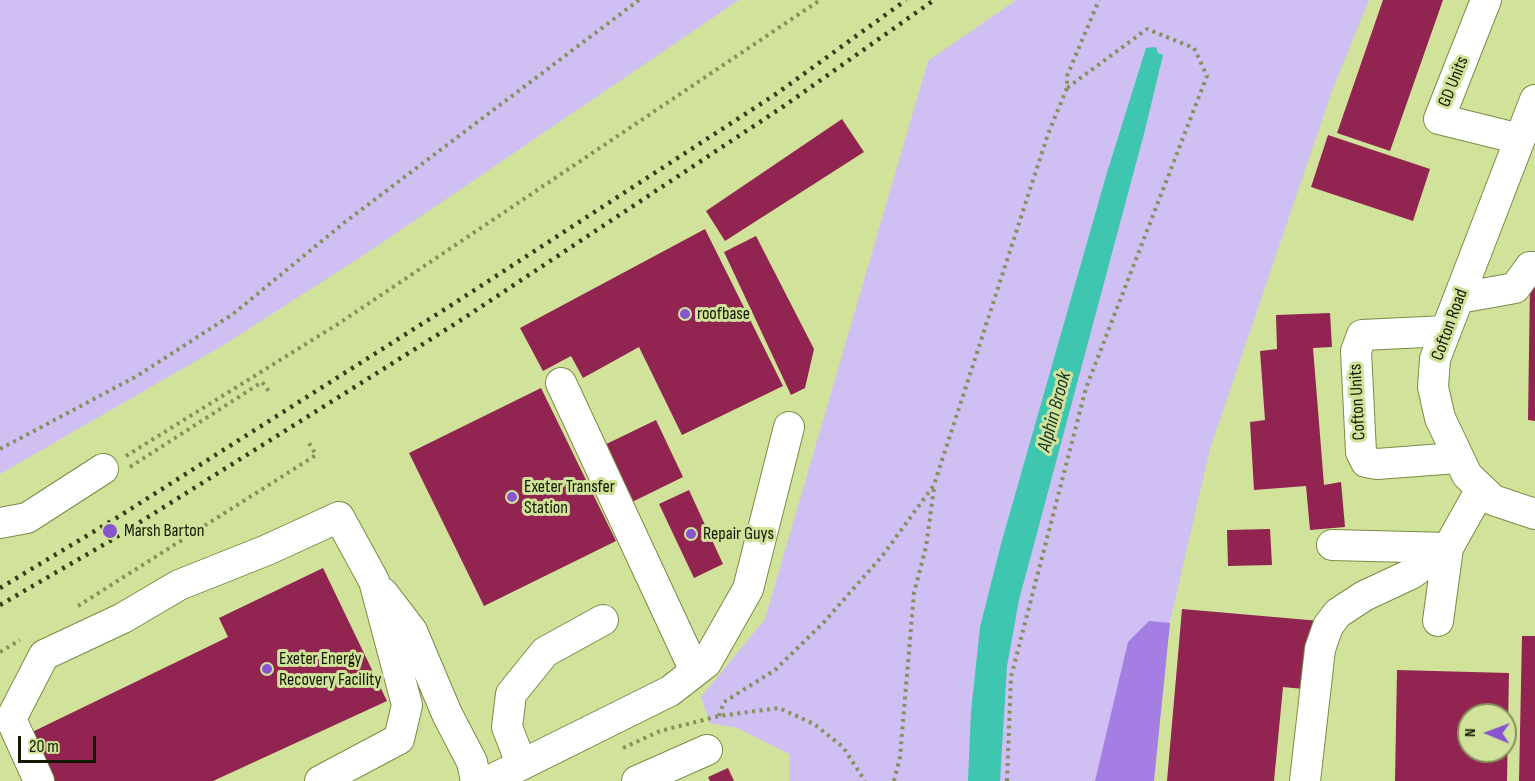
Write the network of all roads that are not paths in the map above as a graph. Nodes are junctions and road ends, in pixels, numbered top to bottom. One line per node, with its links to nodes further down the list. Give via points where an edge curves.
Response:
1 (1486, 0): 3 (street, GD Units, via 1439,119)
2 (1535, 100): 3 (street, Cofton Road)
3 (1521, 139): 5 (street, Cofton Road)
4 (1535, 267): 5 (street, via 1530,267 1515,288)
5 (1459, 298): 6 (street, Cofton Road)
6 (1446, 331): 9 (street, Cofton Road, via 1435,359 1433,387 1440,418); 9 (street, Cofton Units, via 1362,335 1356,351 1361,452 1366,462 1377,464)
7 (561, 383): 19 (street)
8 (789, 427): 19 (street, via 748,589 706,663)
9 (1457, 458): 11 (street, Cofton Road)
10 (103, 470): 13 (street, via 27,518)
11 (1481, 489): 12 (street, Cofton Road, via 1493,500); 15 (street)
12 (1535, 514)
13 (0, 523)
14 (1332, 544): 15 (street)
15 (1448, 548): 18 (street); 27 (street, via 1411,574 1364,596 1338,613 1328,626 1320,649)
16 (374, 581): 22 (street, via 339,517 179,585 123,618 44,655 11,719); 23 (street, via 407,705 399,739); 24 (street, via 412,631 472,762)
17 (603, 620): 21 (street, via 545,652 511,694 507,727)
18 (1438, 621)
19 (695, 671): 21 (street, via 670,691)
20 (707, 750): 26 (street)
21 (521, 763): 25 (street)
22 (39, 781)
23 (320, 781)
24 (476, 781)
25 (489, 781)
26 (637, 781)
27 (1305, 781)

